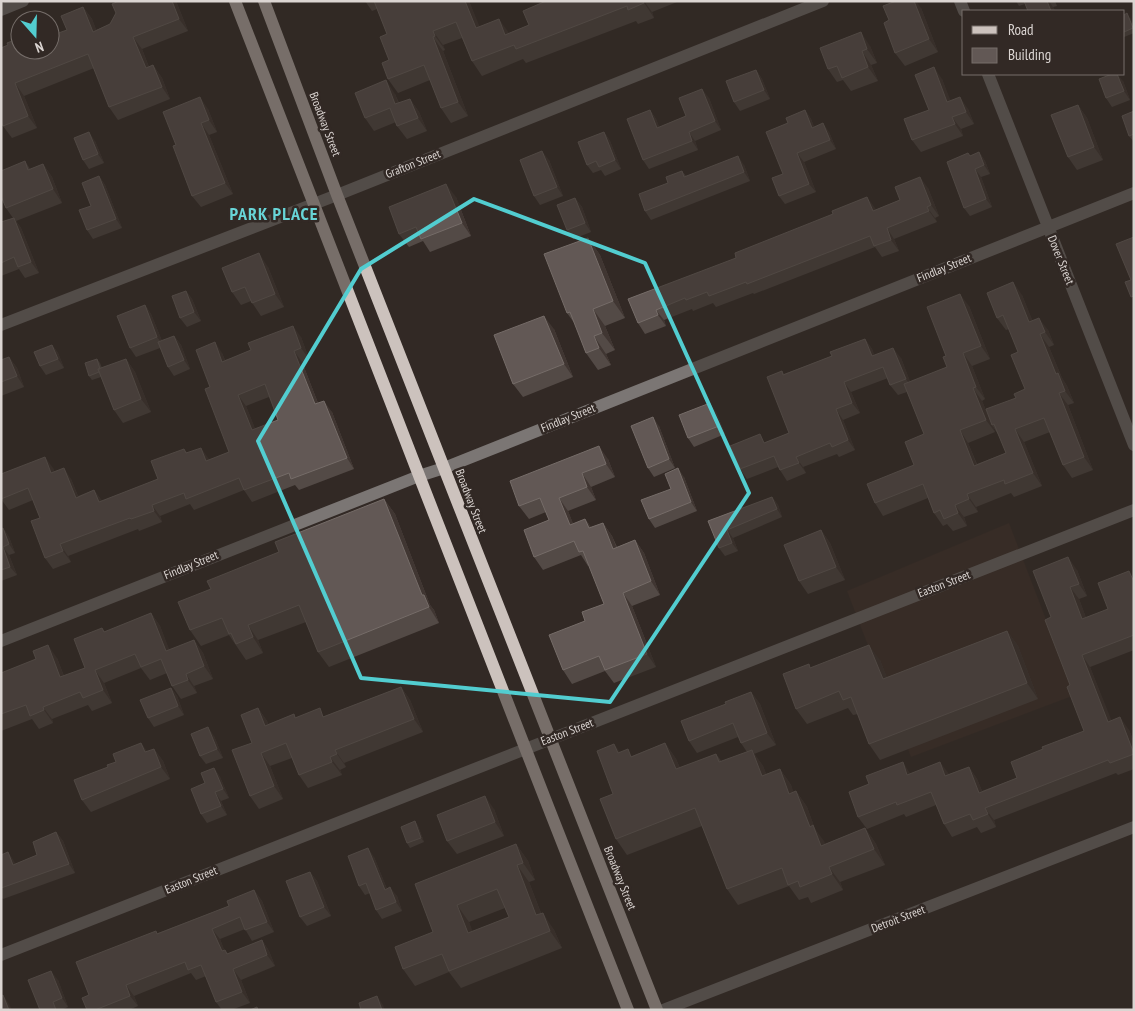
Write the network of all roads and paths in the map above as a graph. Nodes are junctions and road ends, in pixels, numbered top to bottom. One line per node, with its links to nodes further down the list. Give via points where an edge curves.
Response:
1 (23, 1): 5 (street)
2 (235, 1): 9 (main road)
3 (264, 1): 8 (main road, Broadway Street)
4 (823, 1): 8 (street, Grafton Street)
5 (1, 10)
6 (988, 75): 10 (street, Dover Street)
7 (1134, 193): 10 (street, Findlay Street)
8 (337, 195): 9 (street, Grafton Street); 13 (main road, Broadway Street)
9 (312, 204): 11 (street, Grafton Street); 14 (main road)
10 (1048, 226): 12 (street, Dover Street); 13 (street, Findlay Street)
11 (1, 326)
12 (1134, 445)
13 (444, 468): 14 (street, Findlay Street); 17 (main road, Broadway Street)
14 (419, 476): 16 (street, Findlay Street); 18 (main road)
15 (1134, 510): 17 (street, Easton Street)
16 (1, 640)
17 (549, 739): 18 (street, Easton Street); 22 (main road, Broadway Street)
18 (524, 749): 20 (street, Easton Street); 21 (main road)
19 (1134, 827): 23 (street, Detroit Street)
20 (1, 955)
21 (628, 1010)
22 (658, 1010)
23 (663, 1010)

